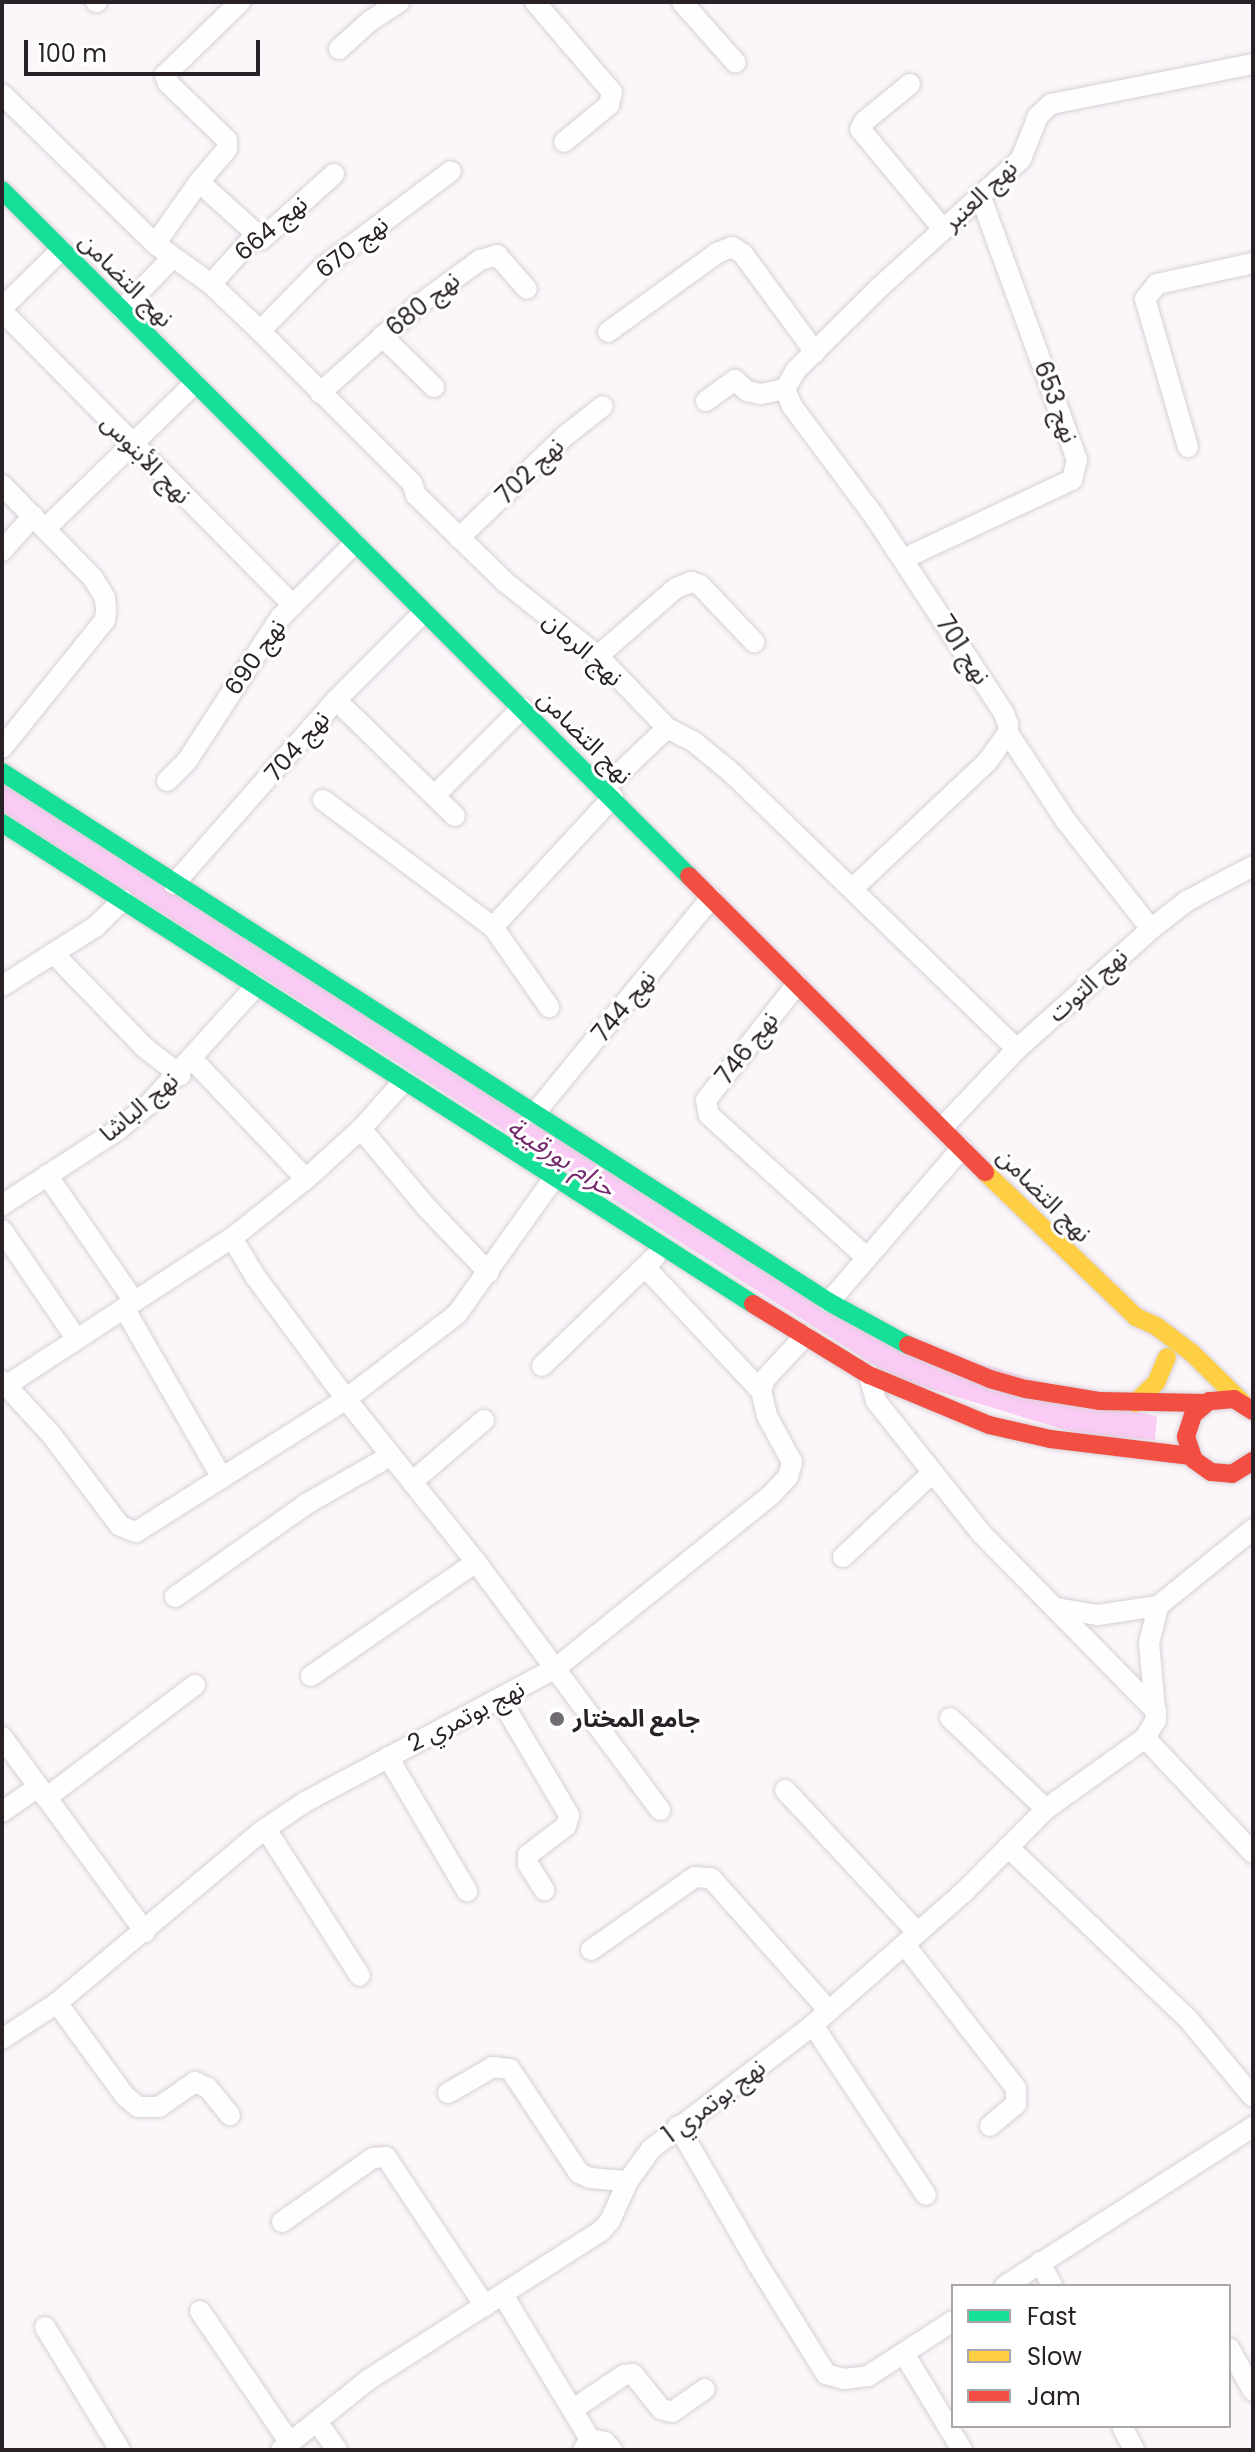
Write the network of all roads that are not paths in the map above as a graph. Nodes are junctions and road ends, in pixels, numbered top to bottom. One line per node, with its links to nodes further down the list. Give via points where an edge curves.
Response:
1 (238, 2): 13 (street, via 165,75 227,140 227,149)
2 (399, 2): 5 (street)
3 (535, 2): 10 (street, via 612,92 609,105)
4 (682, 2): 6 (street)
5 (339, 49)
6 (736, 63)
7 (1253, 64): 15 (street, نهج العنبر, via 1051,104 1038,116 1021,159)
8 (910, 84): 16 (street, via 860,129)
9 (2, 94): 18 (street, نهج الرمان)
10 (564, 142)
11 (451, 171): 26 (street, نهج 670, via 322,268)
12 (334, 174): 17 (street, نهج 664)
13 (199, 182): 17 (street); 18 (street)
14 (2, 190): 19 (main road, نهج التضامن)
15 (980, 195): 16 (street, نهج العنبر); 43 (street, نهج 653, via 1077,460 1072,480)
16 (943, 229): 29 (street, نهج العنبر)
17 (262, 239): 22 (street, نهج 664, via 250,241)
18 (155, 244): 20 (street, نهج الرمان)
19 (61, 250): 24 (street); 25 (main road, نهج التضامن)
20 (172, 258): 22 (street, نهج الرمان); 25 (street)
21 (1253, 263): 37 (street, via 1157,284 1145,299)
22 (211, 284): 26 (street, نهج الرمان)
23 (527, 289): 28 (street, نهج 680, via 497,255 460,274)
24 (2, 310): 36 (street, نهج الأبنوس)
25 (122, 310): 30 (main road, نهج التضامن)
26 (260, 331): 33 (street, نهج الرمان)
27 (608, 332): 29 (street, via 732,247 743,254)
28 (382, 336): 31 (street); 33 (street, نهج 680)
29 (815, 352): 32 (street, نهج العنبر)
30 (195, 383): 36 (street); 41 (main road, نهج التضامن)
31 (434, 387)
32 (785, 389): 34 (street, via 761,394 735,380); 43 (street, نهج 701)
33 (320, 393): 40 (street, نهج الرمان, via 412,483 416,495)
34 (706, 401)
35 (603, 406): 40 (street, نهج 702)
36 (131, 445): 39 (street); 44 (street, نهج الأبنوس)
37 (1188, 447)
38 (2, 485): 39 (street)
39 (39, 522): 42 (street); 52 (street, via 100,588 105,620)
40 (459, 538): 47 (street, نهج الرمان)
41 (355, 543): 44 (street, نهج 690); 45 (main road, نهج التضامن)
42 (2, 551)
43 (903, 559): 51 (street, نهج 701, via 1004,713)
44 (293, 605): 54 (street, نهج 690, via 268,633 187,761)
45 (424, 612): 48 (street, نهج 704); 49 (main road, نهج التضامن)
46 (754, 642): 47 (street, via 692,582 676,588)
47 (598, 656): 50 (street, نهج الرمان)
48 (336, 700): 56 (street); 61 (street, نهج 704)
49 (522, 708): 55 (main road, نهج التضامن); 56 (street)
50 (667, 728): 55 (street); 62 (street, نهج الرمان, via 693,741 733,774)
51 (1008, 733): 62 (street, via 988,761); 66 (street, نهج 701, via 1066,821)
52 (2, 748)
53 (2, 772): 61 (main road)
54 (167, 781)
55 (608, 793): 63 (main road, نهج التضامن); 65 (street)
56 (436, 794): 58 (street)
57 (323, 800): 65 (street)
58 (455, 816)
59 (2, 823): 64 (main road)
60 (1253, 866): 66 (street, نهج التوت, via 1187,901)
61 (174, 884): 75 (main road)
62 (853, 888): 72 (street, نهج الرمان)
63 (711, 898): 68 (main road, نهج التضامن); 75 (street, نهج 744)
64 (123, 900): 67 (street, via 95,927); 70 (main road)
65 (493, 927): 71 (street)
66 (1151, 929): 72 (street, نهج التوت)
67 (53, 953): 69 (street); 73 (street, via 144,1047)
68 (797, 984): 76 (main road, نهج التضامن); 86 (street, نهج 746, via 706,1100 709,1115)
69 (2, 986)
70 (256, 986): 73 (street, نهج الباشا); 74 (main road)
71 (549, 1007)
72 (1017, 1049): 76 (street, نهج التوت)
73 (186, 1067): 79 (street, نهج الباشا, via 119,1129); 81 (street)
74 (404, 1081): 77 (street); 80 (main road)
75 (535, 1113): 89 (main road)
76 (942, 1128): 78 (main road, نهج التضامن)
77 (361, 1129): 81 (street); 88 (street)
78 (962, 1148): 86 (street); 91 (main road, نهج التضامن)
79 (47, 1175): 82 (street, نهج الباشا); 90 (street)
80 (554, 1178): 85 (main road); 88 (street)
81 (306, 1179): 84 (street)
82 (2, 1205)
83 (2, 1230): 93 (street)
84 (232, 1238): 90 (street); 100 (street)
85 (664, 1249): 87 (street); 92 (main road)
86 (867, 1258): 89 (street)
87 (645, 1267): 95 (street); 99 (street)
88 (489, 1273): 100 (street, via 457,1314)
89 (829, 1302): 101 (main road, via 926,1354 990,1379 1064,1396)
90 (129, 1304): 93 (street); 110 (street)
91 (1136, 1317): 94 (main road, نهج التضامن); 103 (main road, نهج التضامن, via 1192,1353)
92 (805, 1336): 96 (main road); 99 (street, via 765,1379)
93 (76, 1338): 97 (street)
94 (1167, 1357): 98 (main road, نهج التضامن); 101 (main road, via 1156,1383)
95 (542, 1366)
96 (869, 1375): 107 (main road, via 989,1425 1050,1439); 109 (street, via 876,1401)
97 (4, 1383): 110 (street, via 127,1531 145,1528)
98 (1183, 1389): 101 (main road); 102 (main road); 105 (main road, نهج التضامن)
99 (761, 1391): 118 (street, نهج بوتمري 2, via 767,1416 791,1459 788,1477)
100 (346, 1399): 106 (street); 110 (street)
101 (1135, 1403)
102 (1205, 1403): 103 (main road, via 1226,1398); 105 (main road)
103 (1249, 1405)
104 (484, 1420): 111 (street)
105 (1188, 1423): 107 (main road, نهج التضامن)
106 (390, 1456): 111 (street); 115 (street, via 308,1503)
107 (1191, 1456): 108 (main road, via 1211,1472)
108 (1249, 1468)
109 (931, 1474): 113 (street); 117 (street)
110 (222, 1478)
111 (412, 1482): 114 (street)
112 (1253, 1529): 116 (street)
113 (843, 1557)
114 (476, 1562): 118 (street); 119 (street)
115 (175, 1597)
116 (1158, 1606): 117 (street, via 1098,1615); 122 (street, via 1149,1643)
117 (1056, 1608): 122 (street)
118 (556, 1668): 121 (street, نهج بوتمري 2); 130 (street)
119 (311, 1676)
120 (195, 1685): 128 (street)
121 (501, 1700): 126 (street, نهج بوتمري 2); 135 (street, via 569,1815 566,1826 528,1855)
122 (1156, 1711): 125 (street, via 1154,1727)
123 (950, 1718): 129 (street)
124 (2, 1737): 128 (street)
125 (1145, 1738): 129 (street, نهج بوتمري 1); 134 (street)
126 (388, 1757): 132 (street, نهج بوتمري 2); 136 (street)
127 (785, 1790): 138 (street)
128 (42, 1792): 131 (street); 137 (street)
129 (1046, 1809): 133 (street, نهج بوتمري 1)
130 (660, 1810)
131 (2, 1812)
132 (266, 1829): 137 (street, نهج بوتمري 2); 140 (street)
133 (1008, 1847): 138 (street, نهج بوتمري 1); 146 (street, via 1189,2020)
134 (1253, 1853)
135 (544, 1890)
136 (467, 1891)
137 (145, 1932): 141 (street, نهج بوتمري 2)
138 (912, 1939): 142 (street, نهج بوتمري 1); 149 (street, via 1016,2088 1016,2104)
139 (591, 1950): 142 (street, via 695,1877 711,1878)
140 (360, 1976)
141 (57, 2003): 144 (street, نهج بوتمري 2); 147 (street, via 138,2107 159,2107 195,2082 208,2088)
142 (829, 2011): 143 (street, نهج بوتمري 1)
143 (813, 2025): 148 (street, نهج بوتمري 1); 152 (street)
144 (2, 2039)
145 (448, 2093): 151 (street, via 493,2067 510,2069 579,2173)
146 (1253, 2097)
147 (230, 2115)
148 (678, 2126): 151 (street, نهج بوتمري 1, via 651,2149); 163 (street, via 820,2370 837,2378 861,2378)
149 (990, 2126)
150 (1253, 2127): 154 (street)
151 (628, 2181): 157 (street, نهج بوتمري 1, via 601,2231)
152 (926, 2195)
153 (282, 2222): 158 (street, via 373,2158 386,2157)
154 (1040, 2262): 155 (street); 156 (street)
155 (1008, 2284)
156 (1051, 2284)
157 (503, 2295): 158 (street, نهج بوتمري 1); 166 (street)
158 (485, 2306): 167 (street, نهج بوتمري 1, via 368,2380)
159 (200, 2311): 170 (street)
160 (951, 2322): 163 (street)
161 (45, 2327): 171 (street)
162 (1231, 2352): 165 (street)
163 (905, 2355): 174 (street)
164 (705, 2389): 166 (street, via 672,2412 661,2409 633,2374 624,2375)
165 (1253, 2391)
166 (575, 2408): 169 (street)
167 (317, 2422): 170 (street, نهج بوتمري 1); 172 (street)
168 (1123, 2428): 175 (street)
169 (587, 2444): 173 (street, via 605,2442)
170 (286, 2446)
171 (120, 2450)
172 (337, 2450)
173 (612, 2450)
174 (962, 2450)
175 (1134, 2450)

